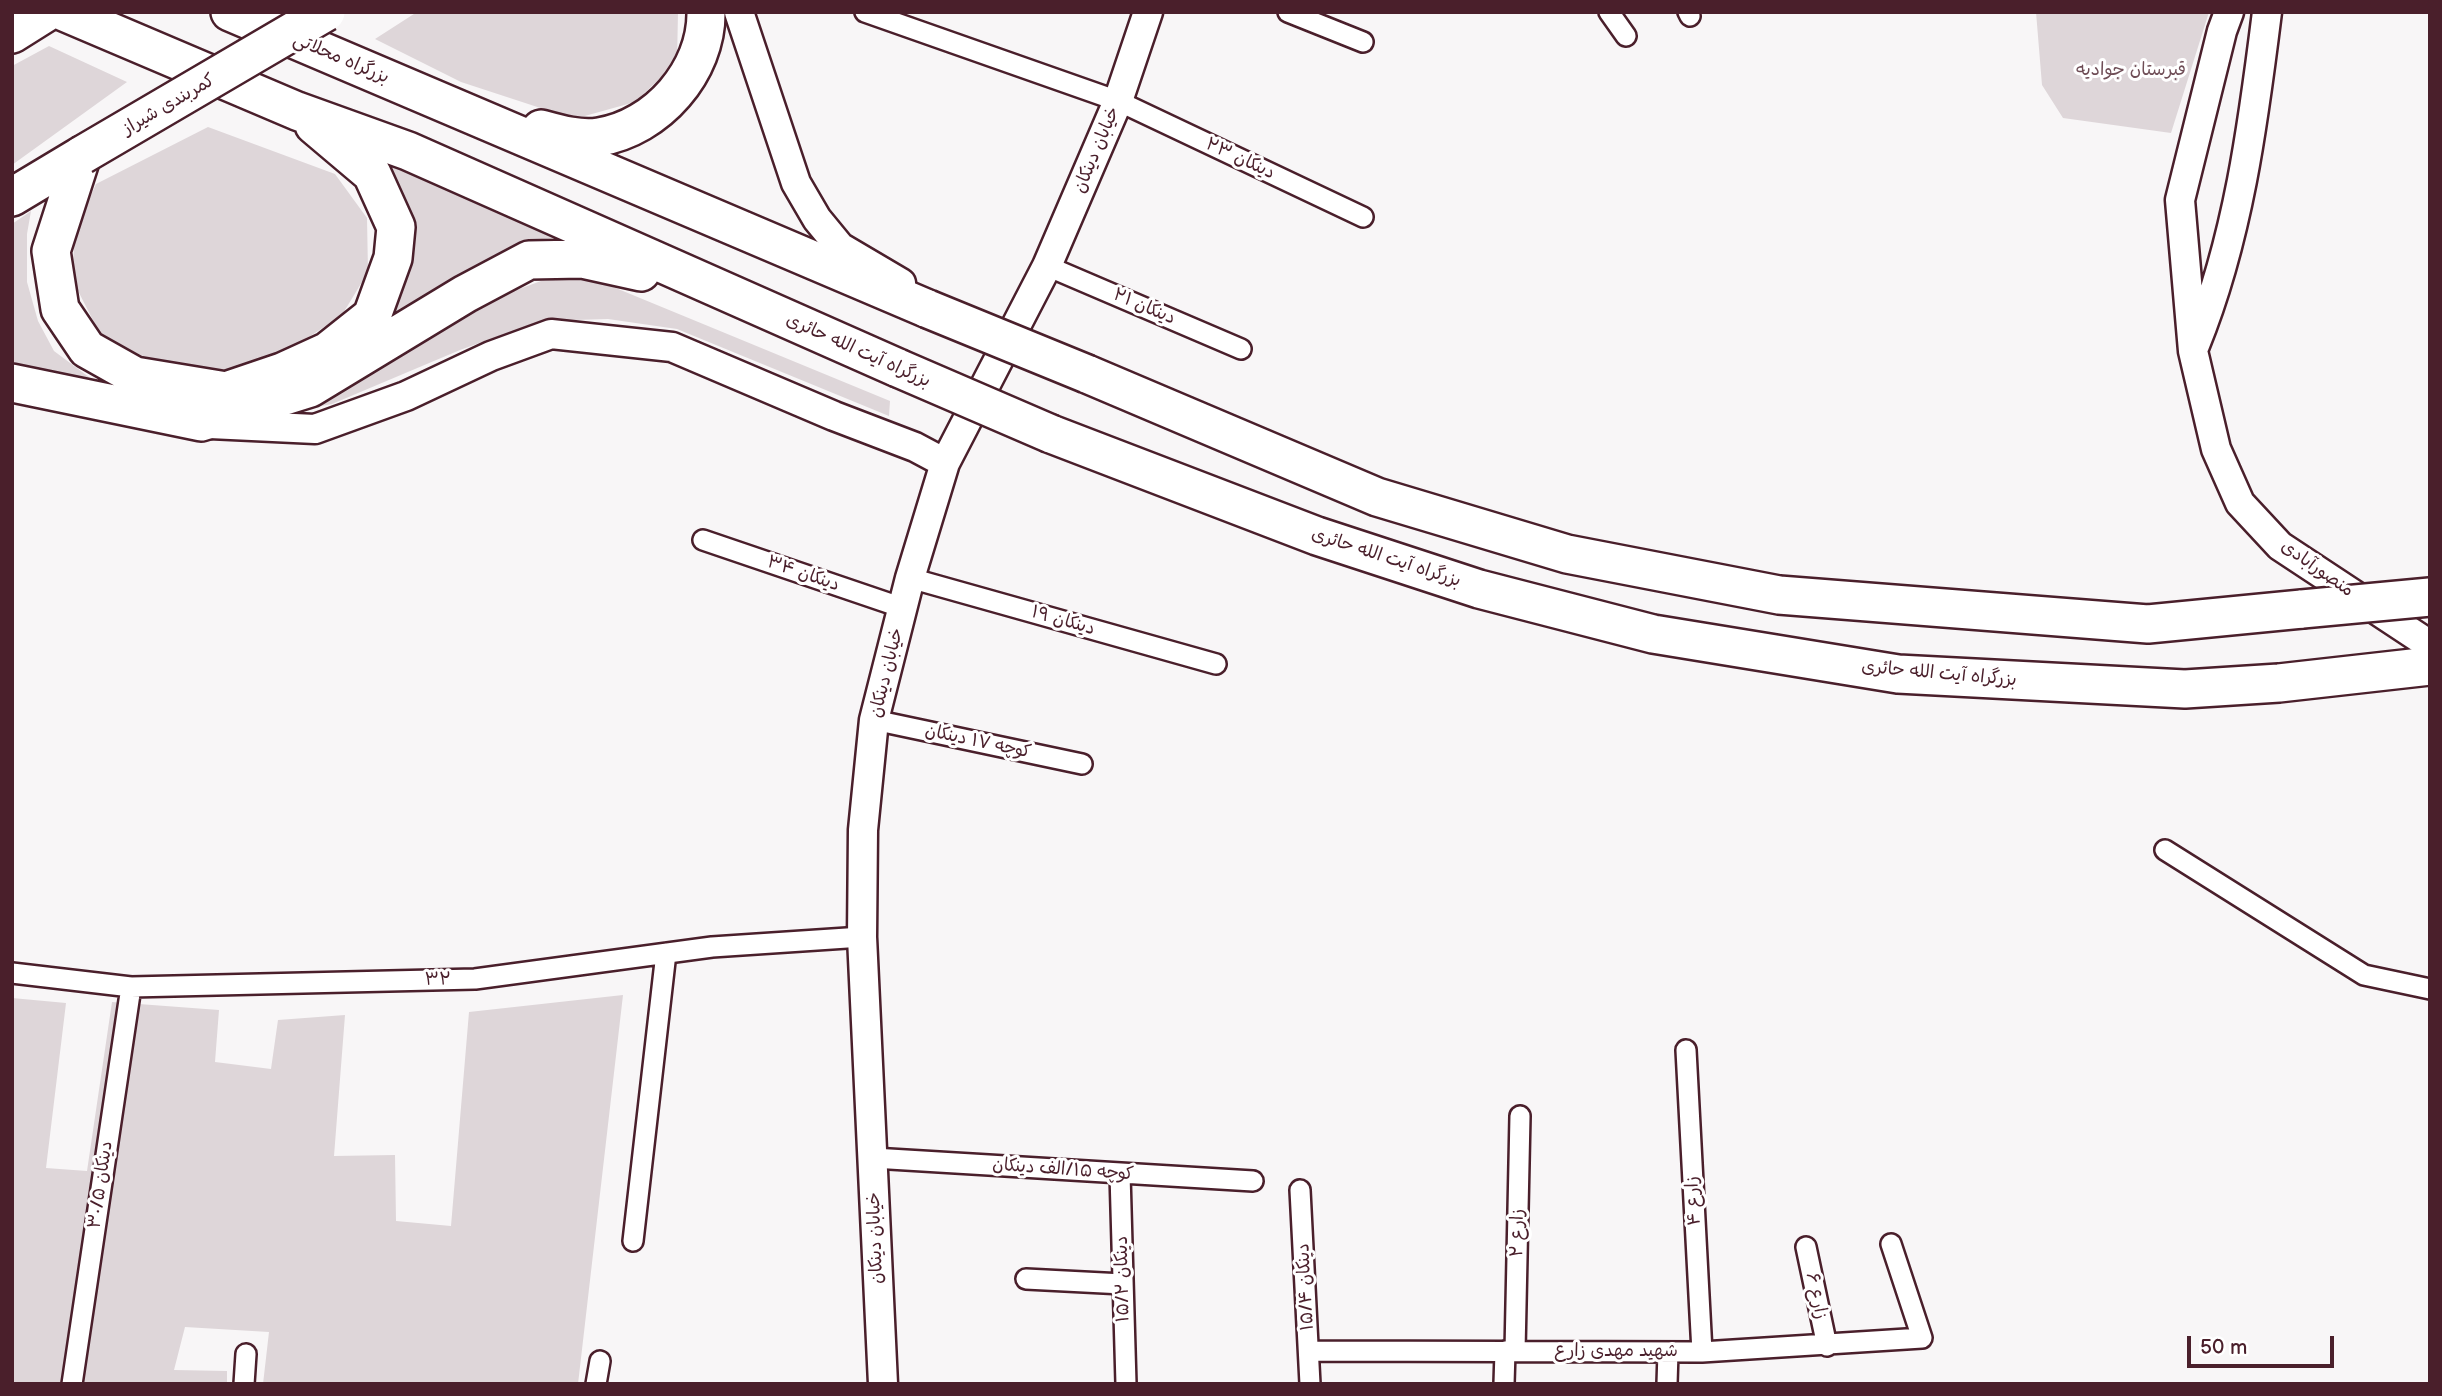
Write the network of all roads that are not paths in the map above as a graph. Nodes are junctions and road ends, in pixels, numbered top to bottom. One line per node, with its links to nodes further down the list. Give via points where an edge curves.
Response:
1 (47, 12): 13 (highway)
2 (64, 12): 18 (highway)
3 (230, 12): 17 (highway, بزرگراه محلاتی)
4 (326, 12): 19 (highway, کمربندی شیراز, bridge)
5 (705, 12): 17 (highway, via 701,46 690,70 668,103 634,127 598,137 565,135)
6 (739, 12): 24 (main road, via 796,183 817,219 840,247)
7 (865, 12): 16 (street, ۲۳ دینکان)
8 (1147, 12): 16 (main road, خیابان دینکان)
9 (1288, 12): 15 (street)
10 (1609, 12): 14 (street)
11 (2229, 12): 26 (main road, منصورآبادی, via 2180,200)
12 (2267, 12): 26 (main road, via 2236,215)
13 (12, 34)
14 (1626, 36)
15 (1363, 43)
16 (1118, 101): 21 (street, ۲۳ دینکان); 22 (main road, خیابان دینکان)
17 (452, 105): 24 (highway, bridge)
18 (297, 111): 19 (highway, via 372,174 396,227 393,258 372,316 328,351 226,391 135,376 86,349 60,309 51,251); 23 (highway, بزرگراه آیت الله حائری, via 408,151)
19 (82, 155): 20 (highway, کمربندی شیراز)
20 (12, 197)
21 (1363, 218)
22 (1047, 266): 25 (street, ۲۱ دینکان); 29 (main road, خیابان دینکان)
23 (721, 291): 28 (highway, via 582,259 529,260 310,388); 36 (highway, بزرگراه آیت الله حائری, bridge, via 1051,434 1317,536 1479,589 1653,634 1898,674 2185,689)
24 (991, 337): 32 (highway, bridge, via 1377,497 1567,554 1766,593 2148,624)
25 (1241, 349)
26 (2193, 351): 34 (main road, منصورآبادی, via 2216,449 2240,503 2280,546)
27 (12, 383): 28 (highway)
28 (201, 422): 29 (main road, via 315,429 406,397 491,356 551,334 672,347)
29 (945, 463): 31 (main road, خیابان دینکان)
30 (703, 540): 33 (street, ۳۴ دینکان)
31 (910, 578): 33 (main road, خیابان دینکان); 35 (street, ۱۹ دینکان)
32 (2430, 597)
33 (903, 608): 37 (main road, خیابان دینکان)
34 (2430, 645)
35 (1216, 664)
36 (2414, 668)
37 (874, 720): 38 (street, کوچه ۱۷ دینکان); 40 (main road, خیابان دینکان, via 863,830)
38 (1082, 764)
39 (2165, 850): 44 (street, via 2364,975)
40 (862, 937): 41 (street, ۳۲); 47 (main road, خیابان دینکان)
41 (666, 953): 43 (street, ۳۲, via 475,979); 51 (street)
42 (12, 973): 43 (street, ۳۲)
43 (131, 987): 63 (street, ۳۰/۵ دینکان)
44 (2430, 989)
45 (1686, 1051): 60 (street, ۴ زارع)
46 (1520, 1116): 58 (street, ۲ زارع)
47 (873, 1158): 48 (street, کوچه ۱۵/الف دینکان); 66 (main road, خیابان دینکان)
48 (1120, 1174): 49 (street, کوچه ۱۵/الف دینکان); 55 (street, ۱۵/۲ دینکان)
49 (1253, 1181)
50 (1300, 1190): 57 (street, ۱۵/۴ دینکان)
51 (633, 1241)
52 (1891, 1244): 56 (street, شهید مهدی زارع, via 1922,1338)
53 (1806, 1247): 56 (street, ۶ زارع)
54 (1026, 1279): 55 (street)
55 (1123, 1284): 67 (street, ۱۵/۲ دینکان)
56 (1827, 1346): 60 (street, شهید مهدی زارع)
57 (1310, 1351): 58 (street, شهید مهدی زارع); 68 (street, ۱۵/۴ دینکان)
58 (1510, 1351): 59 (street, شهید مهدی زارع); 69 (street, ۲ زارع)
59 (1668, 1352): 60 (street, شهید مهدی زارع); 70 (street)
60 (1703, 1352)
61 (246, 1354): 64 (street)
62 (600, 1361): 65 (street)
63 (72, 1384)
64 (244, 1384)
65 (596, 1384)
66 (883, 1384)
67 (1126, 1384)
68 (1310, 1384)
69 (1504, 1384)
70 (1667, 1384)

